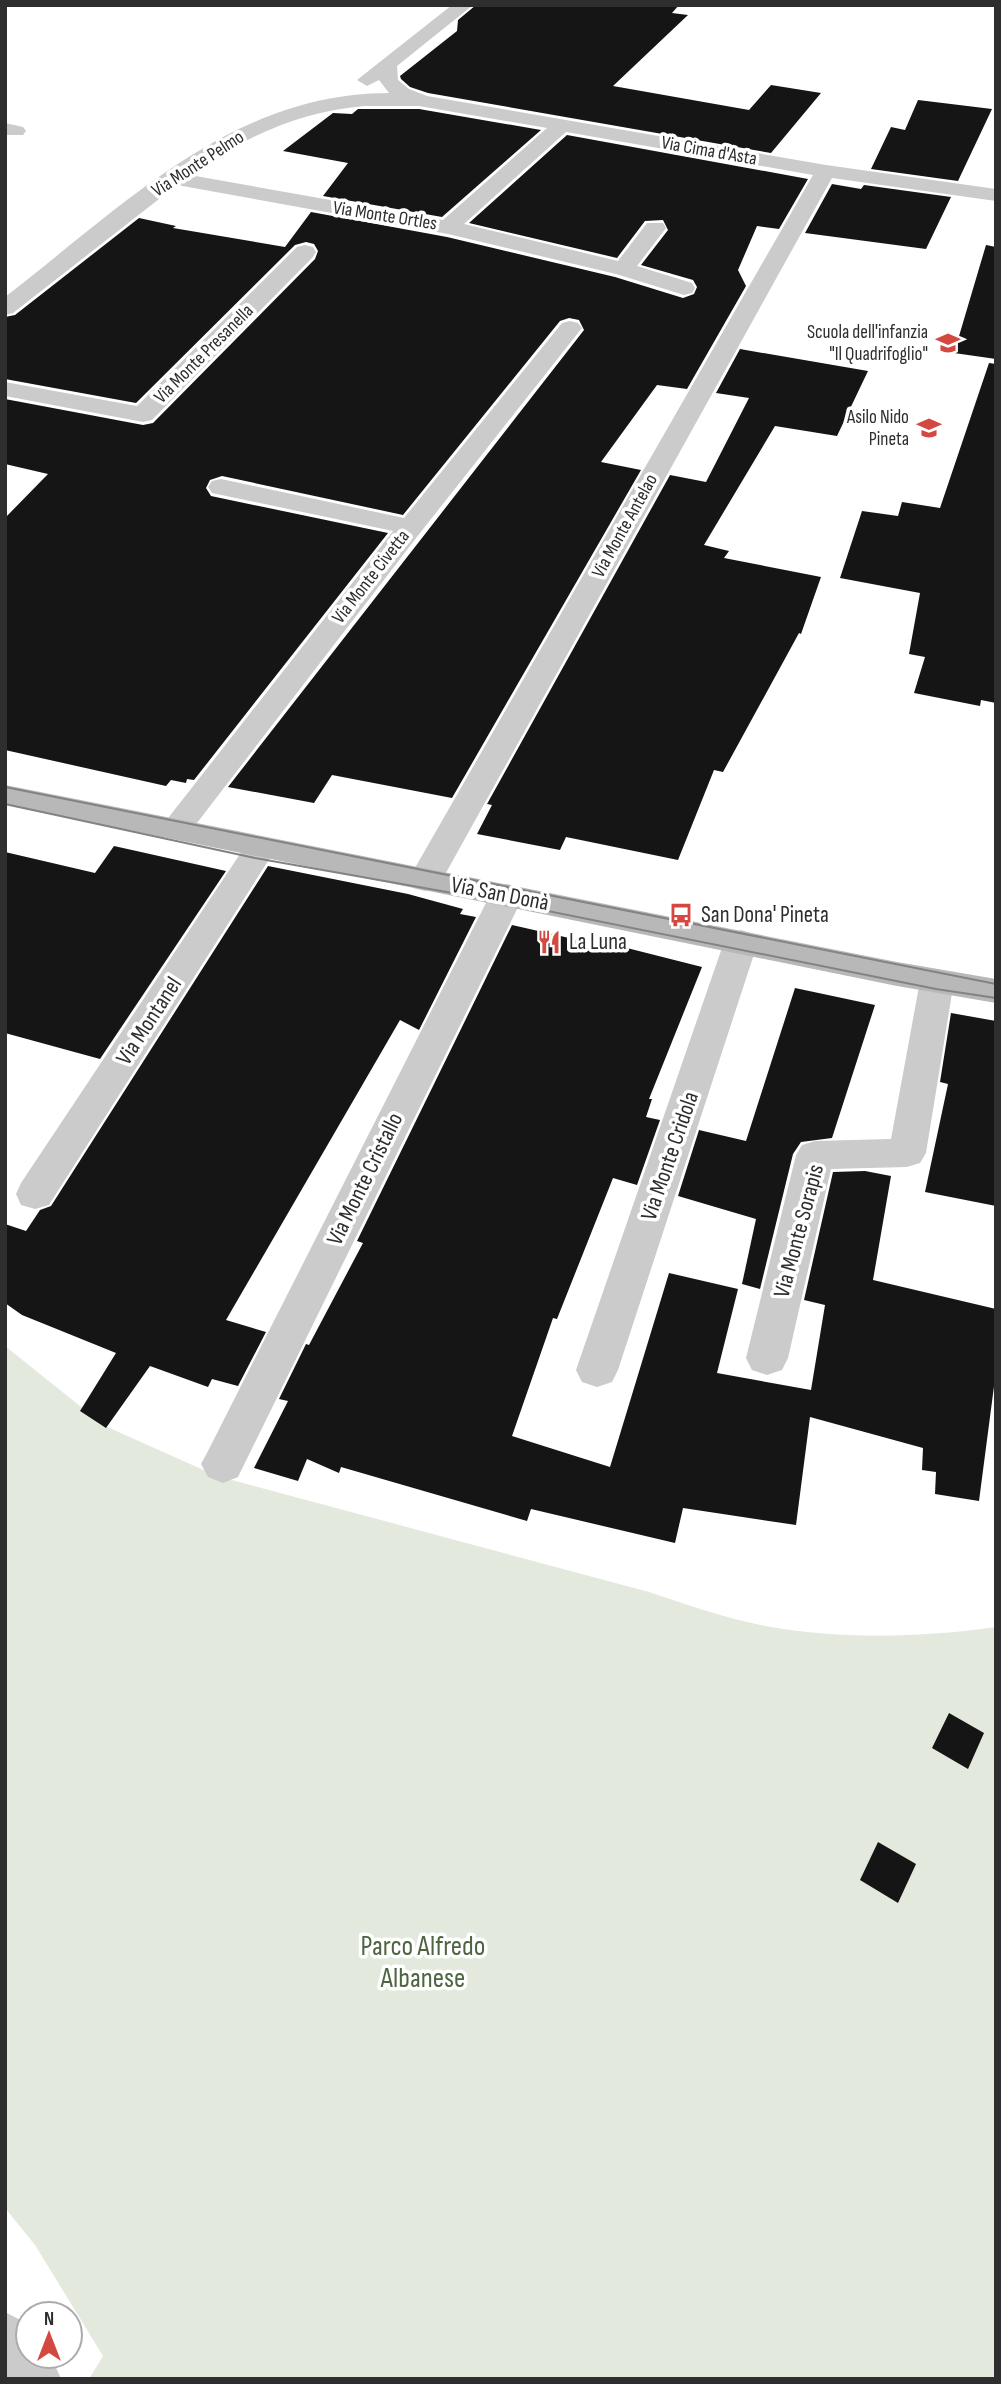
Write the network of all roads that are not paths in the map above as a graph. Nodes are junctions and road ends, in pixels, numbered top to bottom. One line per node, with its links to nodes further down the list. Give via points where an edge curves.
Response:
1 (464, 5): 2 (street)
2 (388, 65): 3 (street, via 385,74 390,85); 4 (street, via 344,93)
3 (424, 101): 4 (street, Via Monte Pelmo, via 358,100); 5 (street, Via Cima d'Asta)
4 (305, 109): 7 (street, Via Monte Pelmo, via 250,130)
5 (561, 126): 6 (street, Via Cima d'Asta); 9 (street, Via Monte Ortles)
6 (826, 171): 8 (street, Via Cima d'Asta); 22 (street, Via Monte Antelao)
7 (173, 178): 9 (street, Via Monte Ortles); 14 (street, Via Monte Pelmo)
8 (996, 194)
9 (448, 227): 12 (street)
10 (654, 228): 12 (street)
11 (305, 252): 16 (street, Via Monte Presanella, via 143,415)
12 (623, 269): 13 (street)
13 (684, 288)
14 (5, 308)
15 (570, 328): 18 (street, Via Monte Civetta)
16 (5, 388)
17 (221, 487): 18 (street)
18 (410, 527): 20 (street, Via Monte Civetta)
19 (5, 795): 20 (street, Via San Donà)
20 (176, 829): 21 (street, Via San Donà)
21 (261, 847): 22 (street, Via San Donà); 27 (street, Via Montanel)
22 (425, 880): 23 (street, Via San Donà)
23 (507, 895): 24 (street, Via San Donà); 30 (street, Via Monte Cristallo)
24 (741, 942): 25 (street, Via San Donà); 29 (street, Via Monte Cridola)
25 (936, 981): 26 (street, Via San Donà); 28 (street, Via Monte Sorapis, via 907,1153 815,1155)
26 (996, 992)
27 (35, 1194)
28 (767, 1358)
29 (597, 1370)
30 (223, 1464)
31 (5, 2340): 32 (street)
32 (32, 2379)

